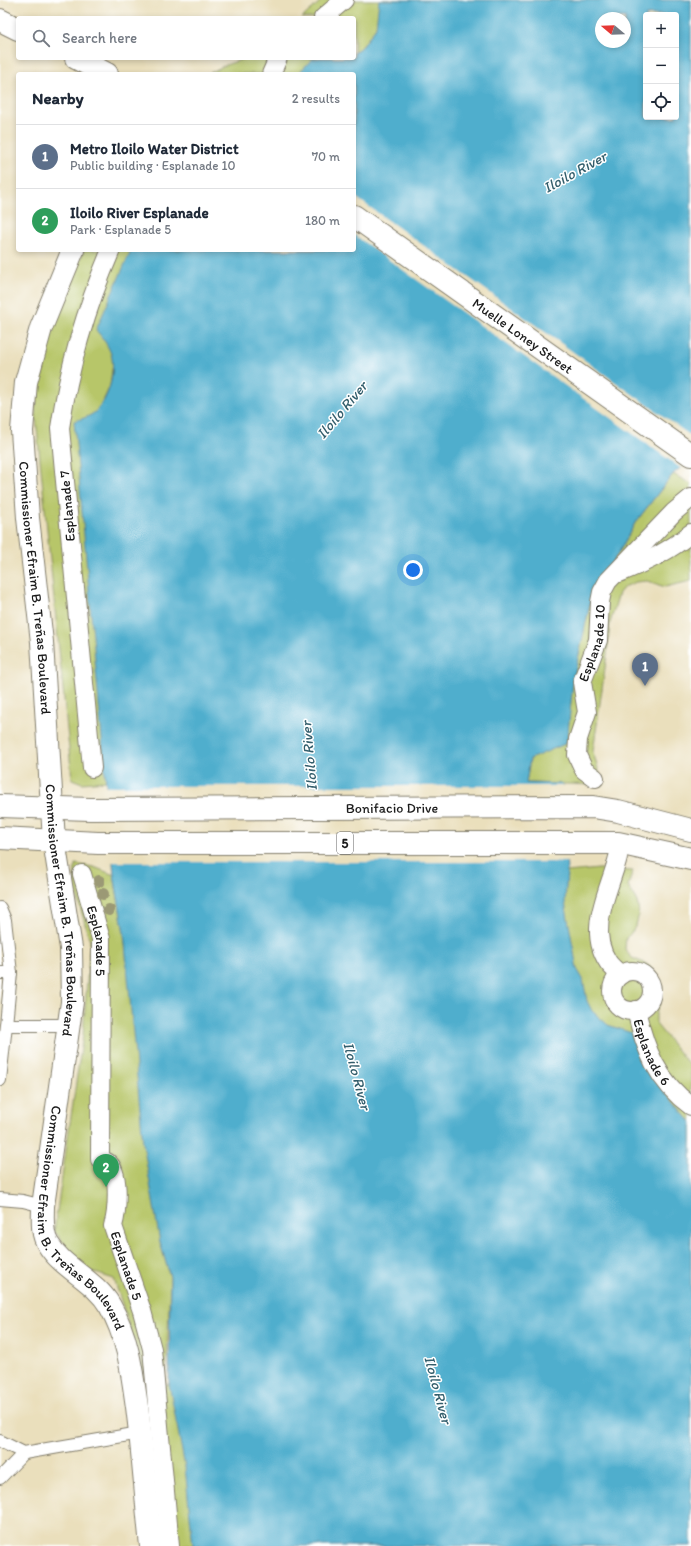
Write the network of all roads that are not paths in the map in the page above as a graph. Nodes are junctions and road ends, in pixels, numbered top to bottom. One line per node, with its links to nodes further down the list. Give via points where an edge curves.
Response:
1 (344, 0): 2 (street)
2 (325, 16)
3 (0, 20): 4 (main road)
4 (16, 28)
5 (80, 60): 7 (main road)
6 (277, 60): 8 (street)
7 (103, 72)
8 (272, 72)
9 (356, 217): 12 (main road, Muelle Loney Street)
10 (72, 252): 19 (main road, Commissioner Efraim B. Treñas Boulevard, via 41,328 26,382 22,431 28,518 42,642)
11 (110, 252): 16 (street, Esplanade 7, via 77,344 65,393 60,428)
12 (691, 455)
13 (691, 498): 15 (street, Esplanade 10, via 674,512)
14 (691, 533): 15 (street, via 681,542 645,563)
15 (615, 574): 17 (street, Esplanade 10, via 602,592 598,640 582,682 587,712 578,739 577,754 584,770)
16 (92, 768)
17 (595, 778)
18 (0, 806): 19 (main road, Bonifacio Drive)
19 (52, 808): 20 (main road, Bonifacio Drive, via 593,807); 22 (main road, Commissioner Efraim B. Treñas Boulevard)
20 (691, 830)
21 (0, 838): 22 (main road, 5)
22 (54, 841): 24 (main road, 5, via 618,843); 31 (main road, Commissioner Efraim B. Treñas Boulevard, via 73,977)
23 (618, 857): 28 (street, via 599,921 600,940 608,962)
24 (691, 859)
25 (82, 874): 41 (street, Esplanade 5, via 101,939 100,1159 110,1164 115,1173 117,1215 113,1226 152,1349)
26 (0, 908): 27 (lane, via 5,920)
27 (6, 973): 30 (lane)
28 (621, 975): 29 (street, Esplanade 6, via 613,986 614,999 623,1009); 29 (street, Esplanade 6, via 626,972 639,972 649,980 650,999 642,1008)
29 (636, 1010): 33 (street, Esplanade 6, via 650,1058 668,1084)
30 (6, 1025): 31 (lane); 32 (lane)
31 (70, 1025): 35 (main road, Commissioner Efraim B. Treñas Boulevard)
32 (0, 1080)
33 (691, 1106)
34 (0, 1199): 35 (lane)
35 (43, 1206): 36 (main road, Commissioner Efraim B. Treñas Boulevard, via 42,1227 47,1244 109,1304 124,1336 132,1370)
36 (140, 1434): 38 (lane); 40 (main road, Commissioner Efraim B. Treñas Boulevard)
37 (0, 1441): 38 (lane)
38 (24, 1453): 39 (lane)
39 (0, 1478)
40 (151, 1546)
41 (170, 1546)

